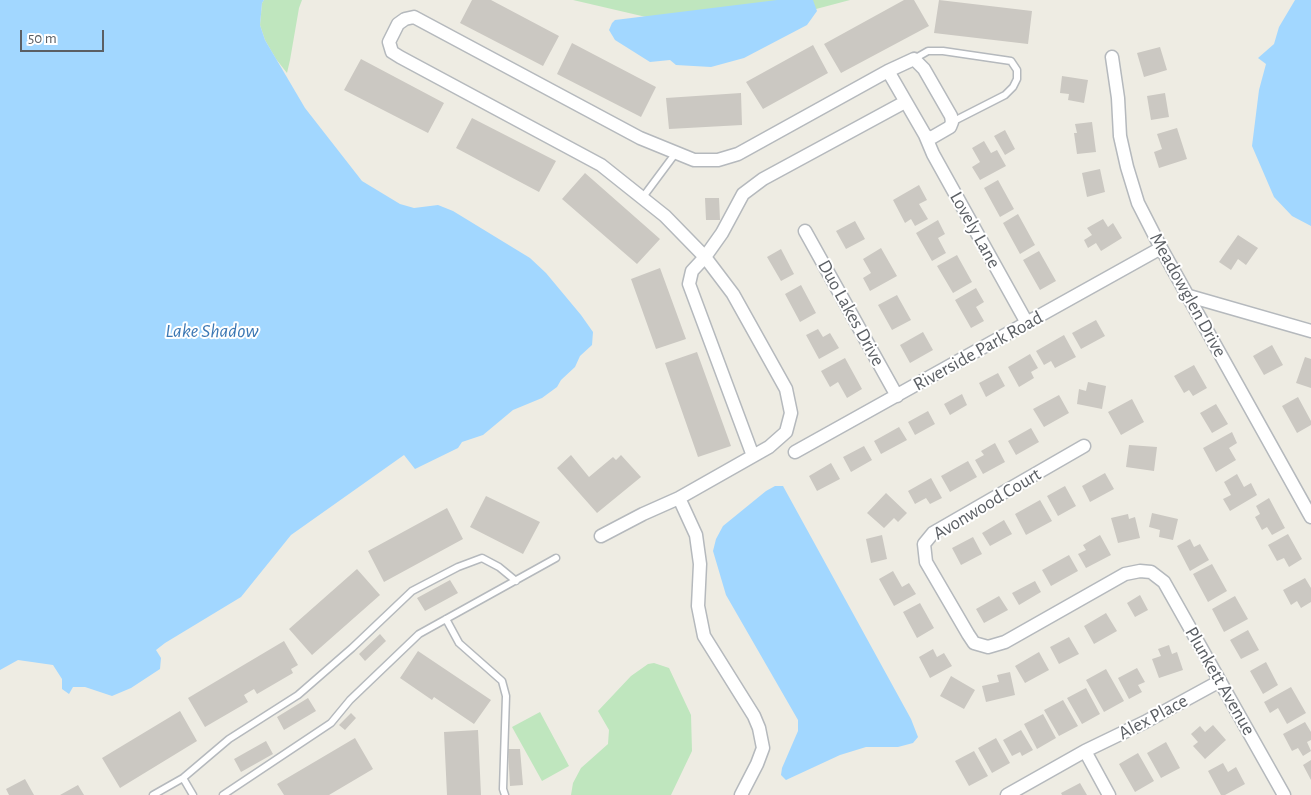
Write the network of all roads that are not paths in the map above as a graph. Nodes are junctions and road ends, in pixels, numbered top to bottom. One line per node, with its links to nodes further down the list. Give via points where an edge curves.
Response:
1 (1112, 57): 10 (street, Meadowglen Drive, via 1120,136 1127,168 1138,203)
2 (914, 59): 3 (street); 5 (street, via 924,69); 5 (lane, via 928,51 942,50 1011,60 1017,70 1013,87 1005,95)
3 (888, 71): 4 (street, Lovely Lane); 7 (street, via 738,154 718,160 694,160)
4 (905, 102): 6 (street, Lovely Lane); 11 (street, via 763,179 743,194)
5 (952, 122): 6 (street, via 950,127 931,138)
6 (925, 136): 13 (street, Lovely Lane)
7 (675, 154): 8 (lane); 8 (street, via 414,17 398,24 390,42 392,52 601,165)
8 (643, 197): 11 (street)
9 (806, 231): 15 (street, Duo Lakes Drive)
10 (1161, 248): 12 (street, Meadowglen Drive); 13 (street, Riverside Park Road)
11 (705, 257): 18 (street, via 692,271 689,284); 18 (street, via 733,294 786,389 791,413 786,432)
12 (1189, 296): 14 (street); 20 (street, Meadowglen Drive)
13 (1027, 323): 15 (street, Riverside Park Road)
14 (1311, 331)
15 (897, 396): 17 (street, Riverside Park Road)
16 (1084, 446): 23 (street, Avonwood Court, via 933,533 924,544 926,562 974,643 988,647 1005,642 1124,574)
17 (795, 452)
18 (753, 456): 19 (street)
19 (679, 498): 21 (street); 33 (street, via 696,535 700,564 698,606 704,636 754,716 758,728 762,748)
20 (1311, 518)
21 (601, 536)
22 (556, 558): 24 (lane)
23 (1151, 572): 26 (street, Plunkett Avenue, via 1164,582)
24 (516, 581): 25 (lane); 28 (lane, via 482,558 412,591 298,696 229,739)
25 (446, 619): 31 (lane, via 419,634 350,700 331,723); 32 (lane, via 459,643 502,681 506,696)
26 (1220, 681): 27 (street, Alex Place); 36 (street, Plunkett Avenue)
27 (1085, 751): 34 (street, Alex Place); 35 (street)
28 (183, 778): 29 (lane); 30 (lane)
29 (153, 795)
30 (193, 795)
31 (223, 795)
32 (505, 795)
33 (741, 795)
34 (1007, 795)
35 (1109, 795)
36 (1284, 795)

